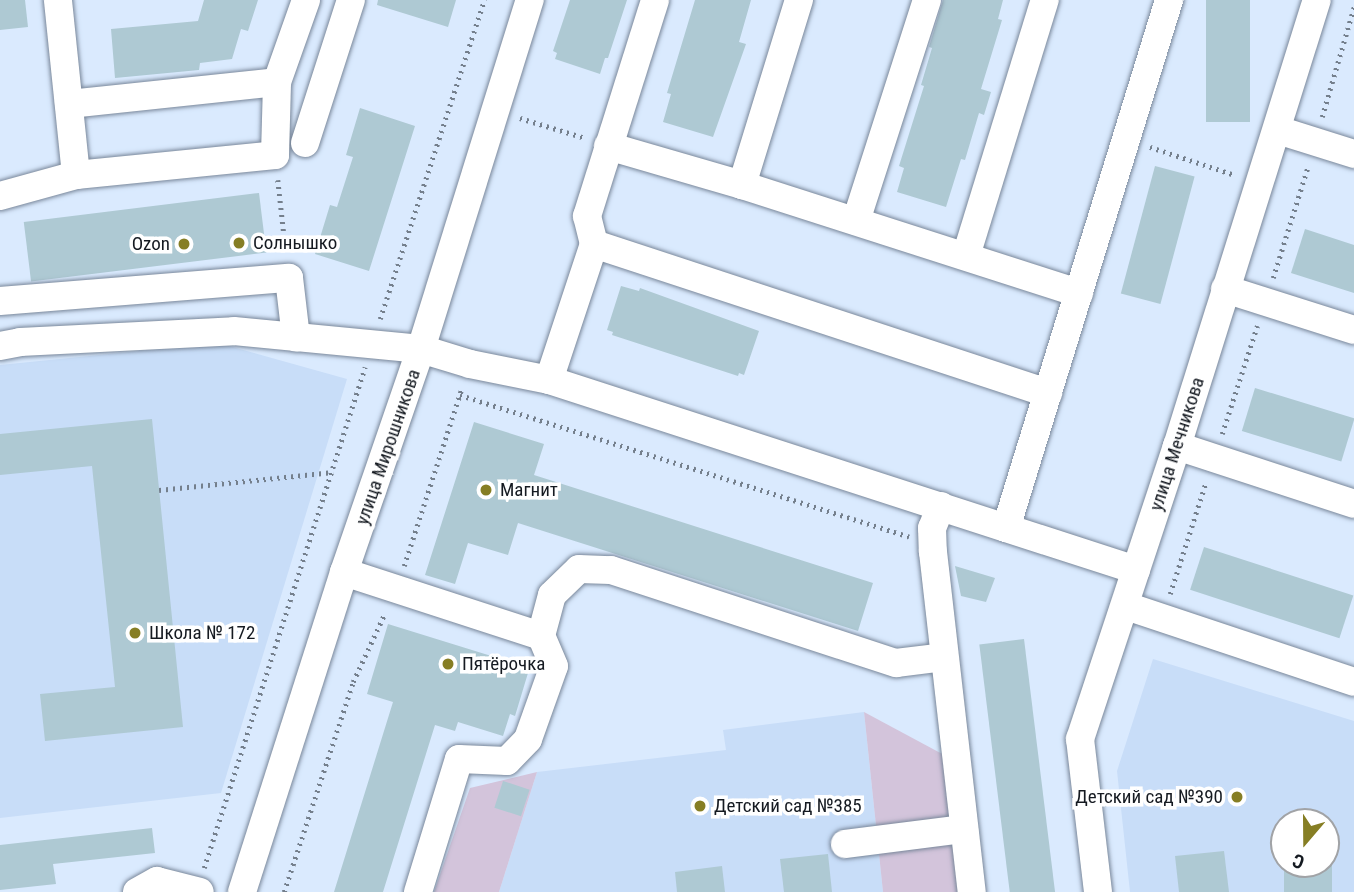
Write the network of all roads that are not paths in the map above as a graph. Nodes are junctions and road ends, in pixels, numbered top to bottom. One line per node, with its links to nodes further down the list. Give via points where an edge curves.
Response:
1 (58, 0): 12 (street)
2 (306, 0): 11 (street)
3 (351, 0): 14 (street)
4 (530, 0): 29 (street, улица Мирошникова)
5 (656, 0): 15 (street)
6 (799, 0): 18 (street)
7 (927, 0): 20 (street)
8 (1045, 0): 22 (street)
9 (1169, 0): 24 (street)
10 (1317, 0): 13 (street, улица Мечникова)
11 (277, 82): 12 (street); 17 (street, via 275,155)
12 (69, 104): 17 (street)
13 (1278, 130): 16 (street); 23 (street, улица Мечникова)
14 (305, 143)
15 (608, 146): 18 (street); 21 (street, via 587,216)
16 (1354, 154)
17 (76, 175): 19 (street)
18 (742, 185): 20 (street)
19 (0, 196)
20 (856, 221): 22 (street)
21 (594, 244): 30 (street); 31 (street)
22 (966, 256): 24 (street)
23 (1225, 289): 26 (street); 32 (street, улица Мечникова)
24 (1079, 293): 31 (street)
25 (0, 301): 27 (street, via 289,278)
26 (1354, 330)
27 (296, 338): 28 (street, via 234,331); 29 (street)
28 (0, 346)
29 (421, 349): 30 (street); 37 (street, улица Мирошникова)
30 (549, 380): 34 (street)
31 (1048, 393): 35 (street)
32 (1177, 446): 33 (street); 36 (street, улица Мечникова)
33 (1354, 504)
34 (941, 506): 35 (street); 40 (street, via 932,528)
35 (1006, 528): 36 (street)
36 (1136, 570): 38 (street, улица Мечникова)
37 (344, 572): 39 (street); 46 (street, улица Мирошникова)
38 (1126, 606): 41 (street); 49 (street, улица Мечникова, via 1080,739)
39 (541, 636): 40 (street, via 552,595 579,569 611,570 896,663); 47 (street, via 554,666 528,739 506,761 460,759)
40 (944, 657): 42 (street)
41 (1354, 682)
42 (964, 829): 43 (street); 48 (street)
43 (845, 844)
44 (198, 891): 45 (street, via 157,881)
45 (137, 892)
46 (242, 892)
47 (418, 892)
48 (972, 892)
49 (1098, 892)

